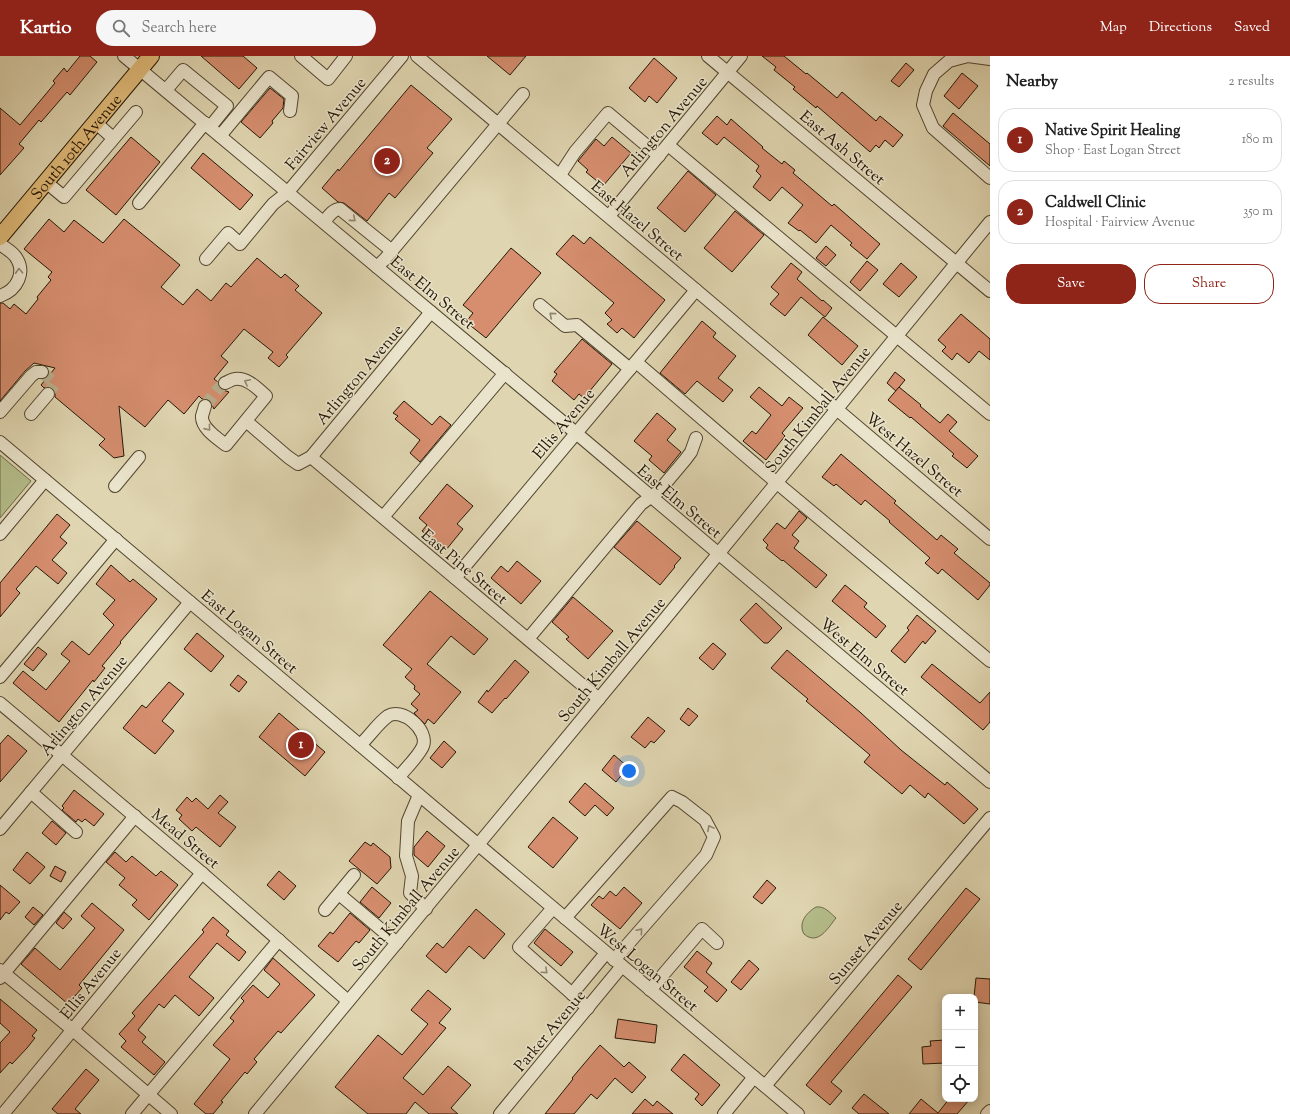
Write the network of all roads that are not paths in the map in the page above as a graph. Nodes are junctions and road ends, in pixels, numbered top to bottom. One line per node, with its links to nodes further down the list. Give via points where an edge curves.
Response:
1 (124, 56): 10 (street, East Elm Street)
2 (151, 56): 10 (main road, South 10th Avenue)
3 (301, 56): 4 (street, via 328,79)
4 (346, 56)
5 (402, 56): 26 (street, Fairview Avenue)
6 (417, 56): 17 (street, East Hazel Street)
7 (708, 56): 11 (street, East Ash Street)
8 (741, 56): 11 (street, Arlington Avenue)
9 (990, 59): 24 (street, via 968,56 949,61 934,74 923,105 933,128)
10 (140, 69): 12 (street, East Elm Street); 16 (main road, South 10th Avenue)
11 (728, 72): 21 (street, Arlington Avenue); 35 (street, East Ash Street)
12 (166, 90): 18 (street, East Elm Street); 18 (street, via 183,70 227,106)
13 (523, 94): 17 (street)
14 (290, 111): 19 (street, via 292,96 269,77)
15 (136, 112): 20 (street)
16 (95, 122): 20 (street); 25 (main road, South 10th Avenue)
17 (498, 123): 23 (street, East Hazel Street); 33 (street)
18 (207, 125): 19 (street, East Elm Street); 27 (street)
19 (220, 136): 26 (street, East Elm Street)
20 (113, 138): 25 (street, via 64,197)
21 (668, 145): 22 (street, Arlington Avenue); 42 (street)
22 (659, 156): 23 (street, via 608,113 575,152); 28 (street, Arlington Avenue)
23 (560, 175): 28 (street, East Hazel Street)
24 (990, 178)
25 (46, 182): 31 (main road, South 10th Avenue)
26 (288, 192): 29 (street, East Elm Street); 34 (street, Fairview Avenue, via 273,204 240,244 228,233)
27 (139, 203)
28 (609, 216): 37 (street, East Hazel Street)
29 (324, 222): 33 (street, one-way to 33, via 334,211 340,209); 36 (street, East Elm Street)
30 (990, 222): 35 (street, South Kimball Avenue)
31 (0, 237)
32 (0, 244): 39 (street, one-way to 32, via 14,288 21,272 14,256)
33 (392, 251): 36 (street)
34 (206, 260)
35 (957, 263): 38 (street, East Ash Street); 42 (street, South Kimball Avenue)
36 (378, 266): 41 (street, East Elm Street)
37 (696, 290): 43 (street, Ellis Avenue); 49 (street, East Hazel Street)
38 (990, 291)
39 (0, 296)
40 (540, 305): 43 (street, one-way to 40, via 577,325 565,326)
41 (431, 312): 45 (street, East Elm Street); 58 (street, Arlington Avenue)
42 (897, 336): 49 (street, South Kimball Avenue); 52 (street)
43 (633, 365): 54 (street, Ellis Avenue); 60 (street)
44 (42, 372): 50 (street, via 36,372 31,376)
45 (505, 373): 54 (street, East Elm Street); 63 (street)
46 (226, 383): 53 (street, one-way to 46, via 266,396 244,379 235,378)
47 (48, 394): 51 (street)
48 (205, 406): 53 (street, one-way to 53, via 202,415 204,423 210,432 226,445)
49 (837, 410): 60 (street, South Kimball Avenue); 66 (street, West Hazel Street)
50 (0, 412)
51 (31, 414)
52 (990, 414)
53 (246, 421): 58 (street, via 298,464)
54 (576, 433): 62 (street, East Elm Street); 68 (street, Ellis Avenue)
55 (696, 438): 62 (street, via 685,460)
56 (0, 442): 59 (street, East Logan Street)
57 (139, 457): 61 (street)
58 (311, 457): 63 (street, East Pine Street)
59 (45, 480): 64 (street); 65 (street, East Logan Street)
60 (777, 483): 67 (street, South Kimball Avenue); 71 (street)
61 (115, 486)
62 (651, 496): 67 (street, East Elm Street); 70 (street, via 641,504)
63 (383, 517): 68 (street, East Pine Street)
64 (0, 534)
65 (116, 539): 69 (street, East Logan Street); 72 (street)
66 (990, 539)
67 (719, 554): 73 (street, South Kimball Avenue); 78 (street, West Elm Street)
68 (455, 578): 70 (street, East Pine Street)
69 (190, 602): 75 (street, East Logan Street); 76 (street, Arlington Avenue)
70 (528, 639): 73 (street, East Pine Street)
71 (990, 661)
72 (0, 677)
73 (599, 699): 85 (street, South Kimball Avenue)
74 (0, 703): 76 (street, Mead Street)
75 (360, 745): 77 (street, East Logan Street); 77 (street, via 388,716 403,716 412,722 421,730 423,746)
76 (62, 755): 79 (street, Arlington Avenue); 81 (street, Mead Street)
77 (398, 778): 80 (street, East Logan Street)
78 (990, 782)
79 (31, 792): 83 (street, Arlington Avenue); 84 (street)
80 (419, 796): 85 (street, East Logan Street); 90 (street, via 408,821 406,856 412,876 410,893)
81 (135, 816): 86 (street, Mead Street); 97 (street)
82 (990, 818): 104 (street, Sunset Avenue)
83 (0, 829)
84 (76, 832)
85 (478, 845): 89 (street, West Logan Street); 90 (street, South Kimball Avenue)
86 (202, 873): 93 (street, Mead Street); 102 (street, Ellis Avenue)
87 (354, 875): 88 (street)
88 (339, 894): 91 (street); 94 (street)
89 (553, 908): 92 (street, West Logan Street); 99 (street, one-way to 99, via 519,947)
90 (426, 909): 94 (street, South Kimball Avenue)
91 (325, 910)
92 (565, 918): 96 (street, West Logan Street); 96 (street, one-way to 92, via 706,855 714,836 705,820 672,797)
93 (278, 940): 100 (street, Mead Street); 105 (street)
94 (397, 943): 100 (street, South Kimball Avenue)
95 (717, 943): 98 (street, via 702,929)
96 (614, 960): 98 (street, West Logan Street); 99 (street); 101 (street, Parker Avenue)
97 (1, 974): 102 (street)
98 (650, 990): 103 (street, West Logan Street)
99 (572, 994): 101 (street)
100 (348, 1001): 110 (street, South Kimball Avenue)
101 (588, 1008): 111 (street, Parker Avenue)
102 (73, 1030): 105 (street); 107 (street, Ellis Avenue)
103 (754, 1077): 104 (street, West Logan Street); 112 (street)
104 (765, 1086): 113 (street, West Logan Street)
105 (148, 1095): 108 (street); 109 (street)
106 (990, 1110): 114 (street)
107 (3, 1114)
108 (132, 1114)
109 (171, 1114)
110 (254, 1114)
111 (500, 1114)
112 (724, 1114)
113 (798, 1114)
114 (987, 1114)

